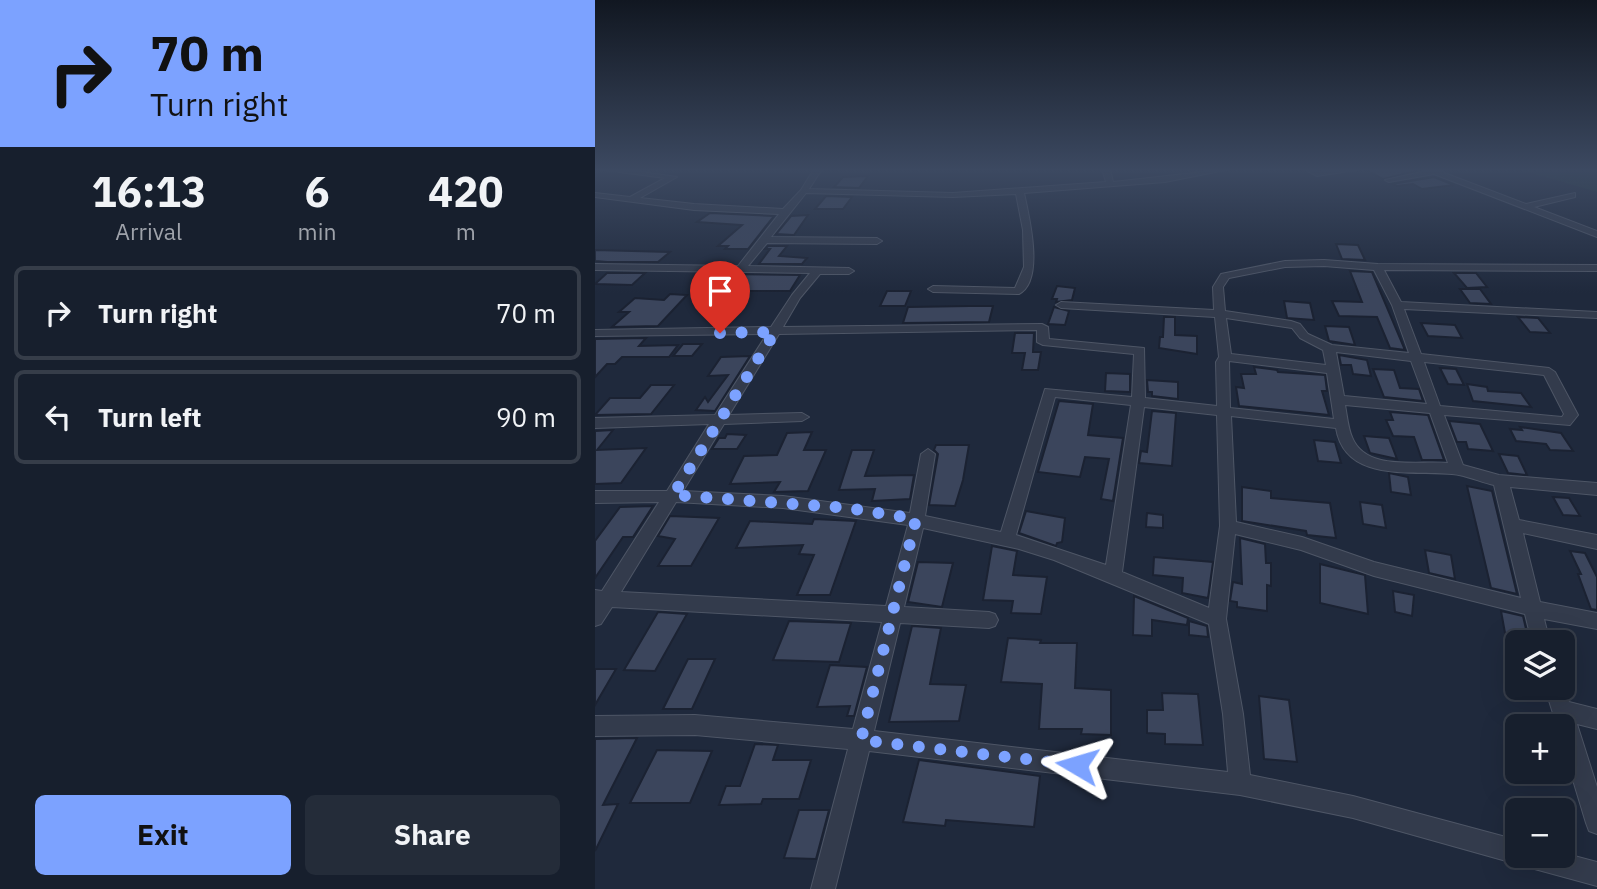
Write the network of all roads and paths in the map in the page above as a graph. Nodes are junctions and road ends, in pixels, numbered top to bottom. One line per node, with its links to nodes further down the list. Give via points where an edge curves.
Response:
1 (765, 210): 4 (street)
2 (1022, 210): 14 (street, via 1029,267 1019,291)
3 (1534, 210): 5 (street)
4 (784, 212): 6 (street)
5 (1597, 234)
6 (767, 240): 7 (street); 11 (street)
7 (877, 241)
8 (595, 267): 11 (street)
9 (1378, 267): 10 (street); 16 (street); 17 (street, via 1285,264 1225,276 1218,287)
10 (1597, 268)
11 (740, 270): 12 (street)
12 (817, 271): 13 (street); 19 (street)
13 (849, 271)
14 (933, 289)
15 (1061, 305): 17 (street)
16 (1397, 305): 18 (street); 23 (street)
17 (1220, 314): 21 (street, via 1287,323); 22 (street)
18 (1597, 315)
19 (775, 332): 20 (street); 26 (street, via 1042,327 1043,342 1140,351); 30 (street)
20 (595, 333)
21 (1329, 348): 23 (street); 24 (street)
22 (1225, 357): 24 (street); 28 (street)
23 (1415, 358): 27 (street); 27 (street, via 1549,372 1571,415 1565,422)
24 (1333, 370): 25 (street)
25 (1338, 400): 27 (street); 32 (street)
26 (1138, 401): 28 (street); 42 (street, via 1050,392); 44 (street)
27 (1433, 410): 34 (street)
28 (1226, 411): 32 (street); 41 (street)
29 (802, 417): 30 (street)
30 (722, 419): 31 (street); 37 (street)
31 (595, 423)
32 (1340, 424): 34 (street, via 1348,449 1367,461)
33 (927, 454): 39 (street)
34 (1457, 469): 35 (street)
35 (1501, 482): 36 (street); 40 (street)
36 (1597, 489)
37 (673, 495): 38 (street); 39 (street, via 848,508); 45 (street)
38 (595, 497)
39 (916, 519): 42 (street); 47 (street)
40 (1515, 525): 43 (street); 46 (street)
41 (1228, 526): 46 (street); 49 (street)
42 (1007, 540): 44 (street)
43 (1597, 542)
44 (1113, 577): 49 (street)
45 (601, 598): 47 (street); 48 (street)
46 (1531, 608): 51 (street); 52 (street)
47 (893, 612): 50 (street); 57 (street)
48 (595, 618)
49 (1217, 619): 58 (street)
50 (989, 620)
51 (1597, 621)
52 (1537, 630)
53 (1558, 700): 54 (street)
54 (1561, 709): 55 (street); 59 (street)
55 (1597, 719)
56 (595, 726): 57 (street, via 695,725)
57 (861, 740): 58 (street); 63 (street)
58 (1240, 783): 60 (street, via 1353,807)
59 (1597, 823)
60 (1505, 849)
61 (1575, 868): 62 (street)
62 (1597, 874)
63 (823, 889)

